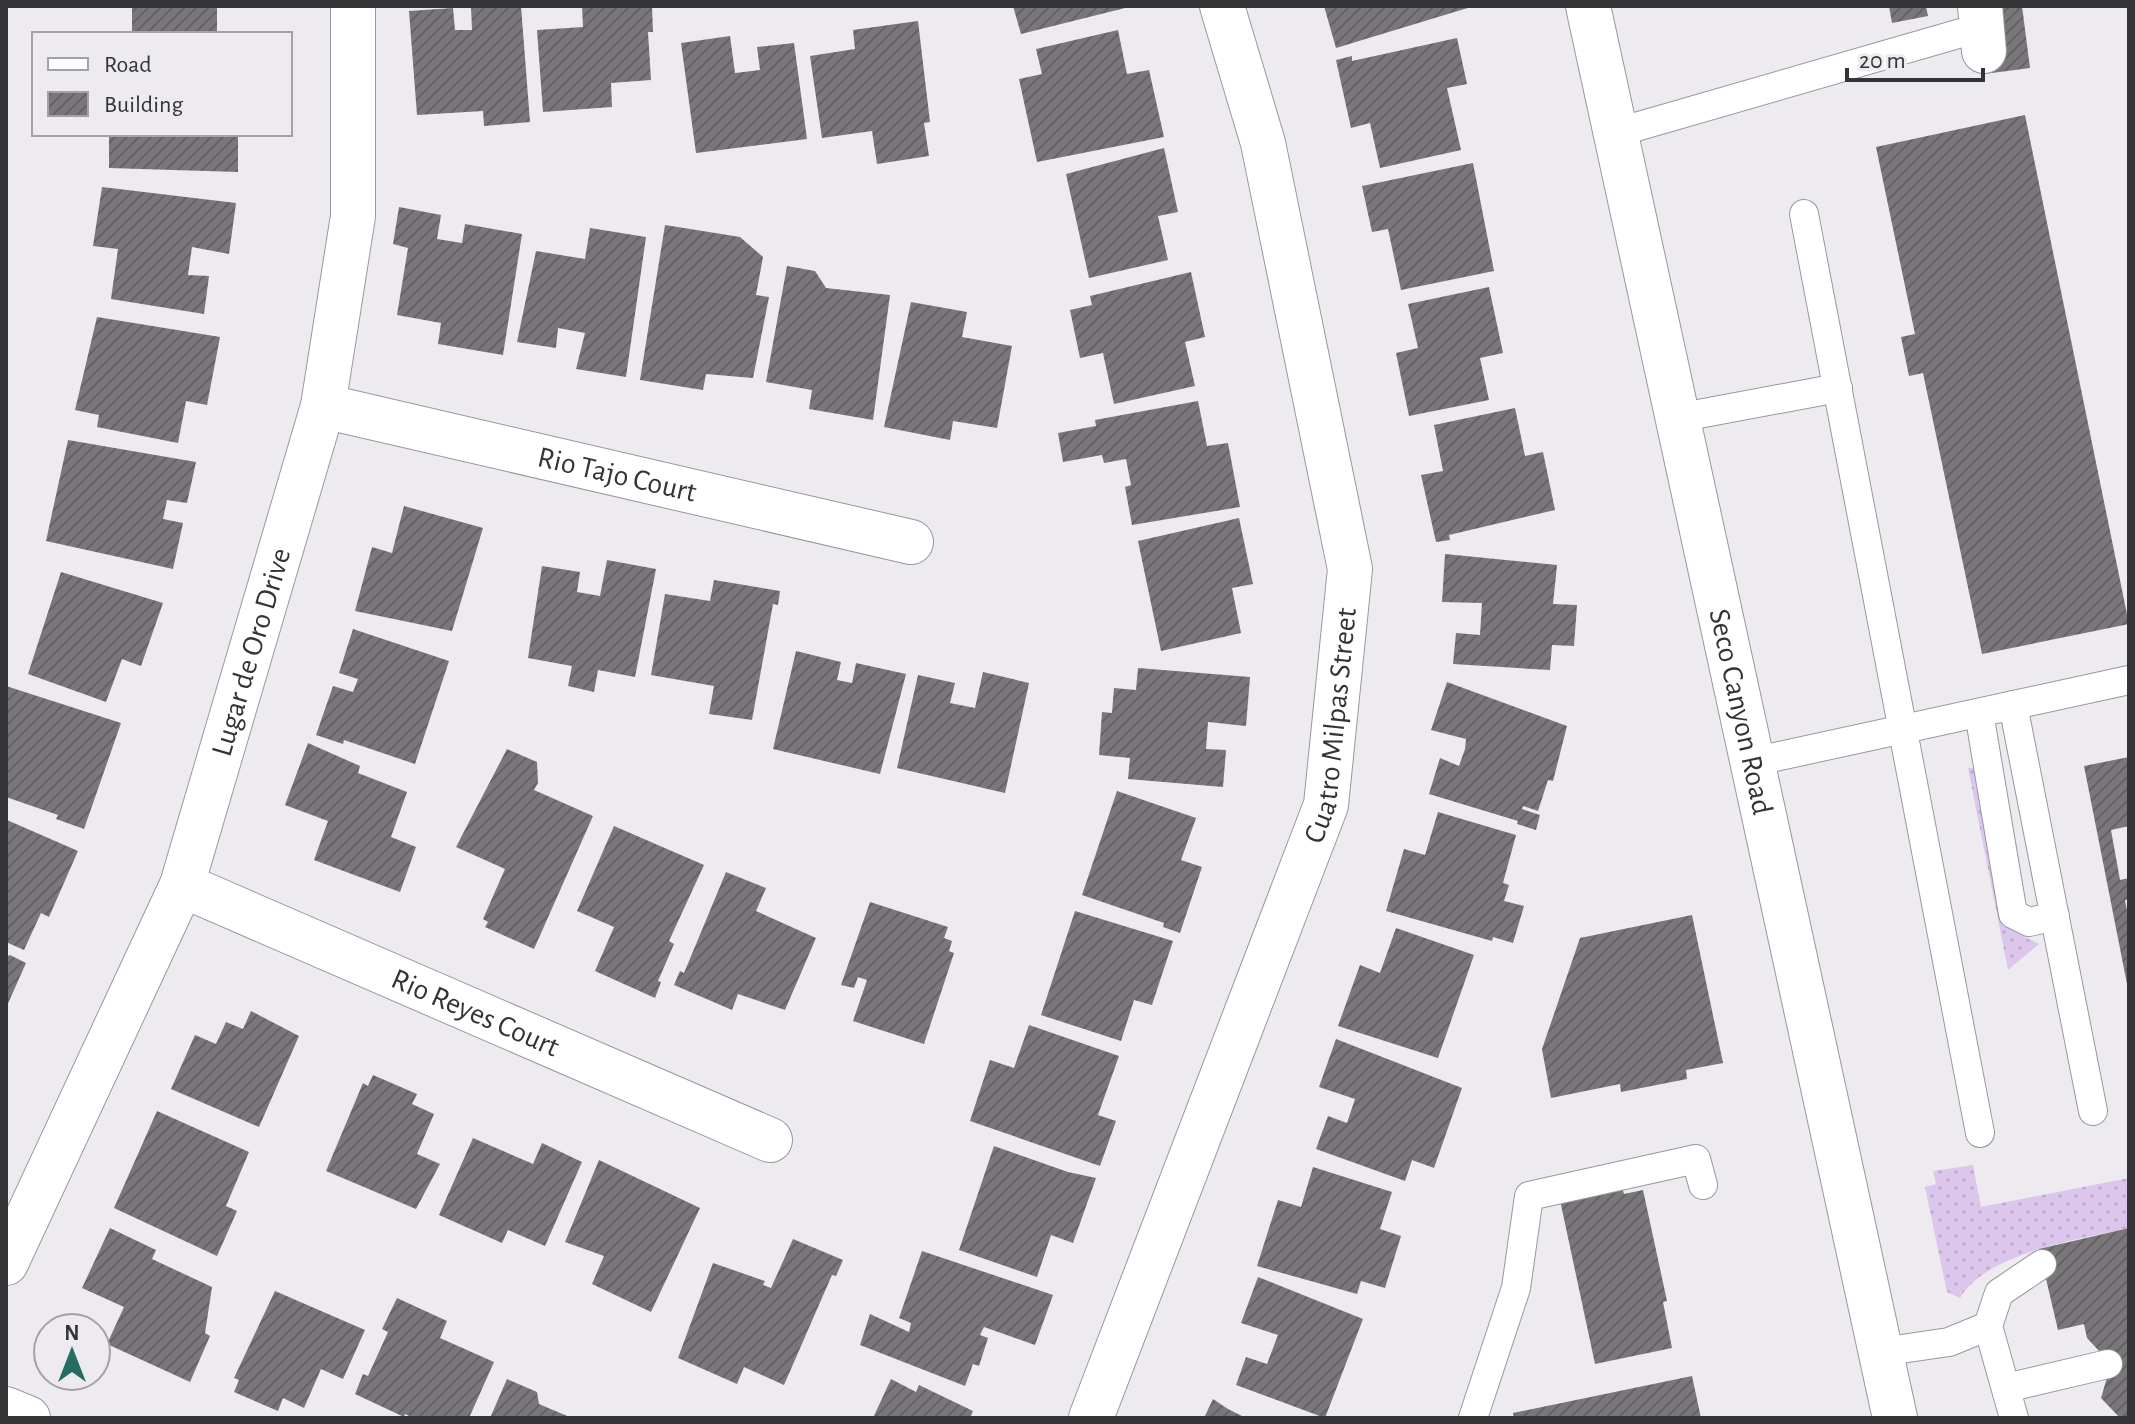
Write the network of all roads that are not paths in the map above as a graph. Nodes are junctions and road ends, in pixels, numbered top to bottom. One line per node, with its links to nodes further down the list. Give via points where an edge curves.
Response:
1 (353, 6): 8 (street, Lugar de Oro Drive, via 353,216)
2 (1222, 6): 30 (street, Cuatro Milpas Street, via 1263,143 1350,569 1326,805)
3 (1588, 6): 5 (street, Seco Canyon Road)
4 (1982, 28): 5 (lane)
5 (1615, 133): 9 (street, Seco Canyon Road)
6 (1804, 214): 7 (lane)
7 (1838, 388): 9 (lane); 14 (lane)
8 (323, 406): 10 (street, Rio Tajo Court); 16 (street, Lugar de Oro Drive)
9 (1677, 418): 15 (street, Seco Canyon Road)
10 (911, 542)
11 (2129, 680): 12 (lane)
12 (2013, 705): 13 (lane); 17 (lane)
13 (1979, 713): 14 (lane); 17 (lane, via 2013,914 2029,922)
14 (1904, 729): 15 (lane); 19 (lane)
15 (1752, 762): 25 (street, Seco Canyon Road)
16 (182, 885): 20 (street, Rio Reyes Court); 22 (street, Lugar de Oro Drive)
17 (2055, 916): 18 (lane)
18 (2093, 1111)
19 (1980, 1133)
20 (770, 1140)
21 (1703, 1185): 31 (lane, via 1696,1159 1529,1196 1516,1288)
22 (6, 1263)
23 (2042, 1264): 24 (lane, via 1999,1293)
24 (1988, 1326): 25 (lane, via 1949,1342); 27 (lane)
25 (1881, 1352): 32 (street, Seco Canyon Road)
26 (2108, 1364): 27 (lane)
27 (2006, 1388): 33 (lane)
28 (6, 1409): 29 (street)
29 (28, 1418)
30 (1091, 1418)
31 (1473, 1418)
32 (1895, 1418)
33 (2014, 1418)

